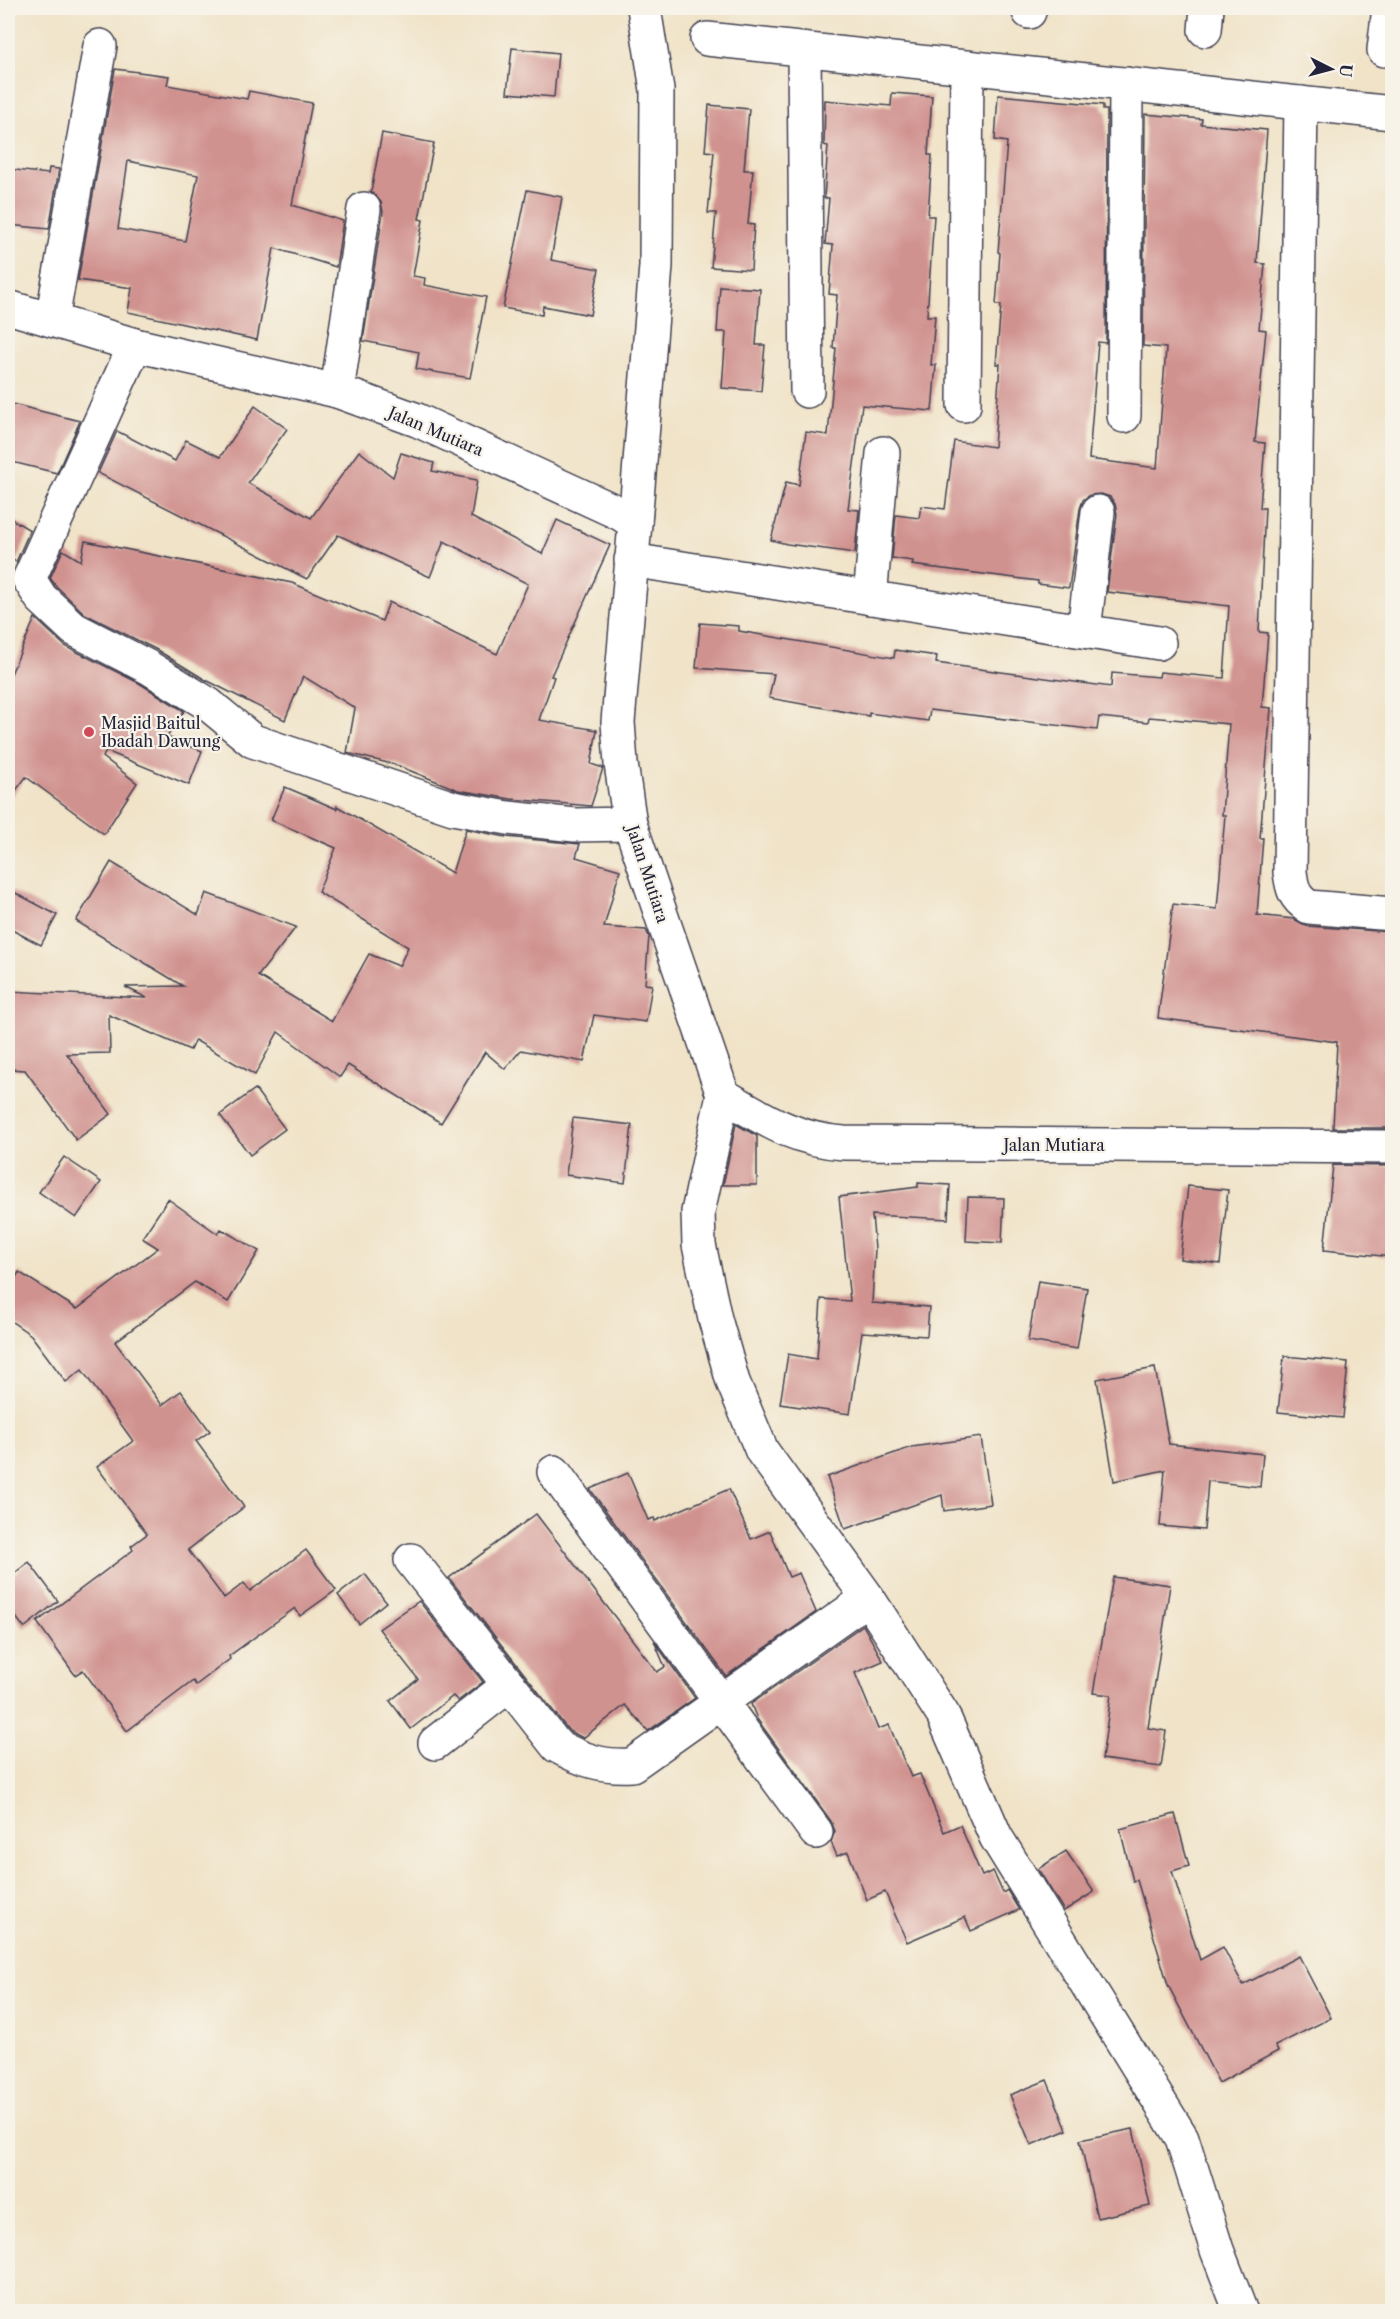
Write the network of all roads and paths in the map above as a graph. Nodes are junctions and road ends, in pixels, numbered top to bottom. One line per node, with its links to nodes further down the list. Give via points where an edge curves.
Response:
1 (644, 8): 21 (street, via 657,90 656,266)
2 (1389, 8): 6 (street)
3 (707, 39): 5 (street)
4 (99, 46): 13 (street)
5 (804, 50): 7 (street); 16 (street)
6 (1384, 50)
7 (967, 69): 8 (street); 17 (street)
8 (1126, 84): 9 (street); 18 (street)
9 (1300, 103): 10 (street); 27 (street, via 1290,872 1292,889 1299,901 1309,907)
10 (1392, 113)
11 (364, 209): 15 (street)
12 (8, 307): 13 (street, Jalan Mutiara)
13 (52, 320): 14 (street, Jalan Mutiara)
14 (135, 345): 15 (street, Jalan Mutiara); 26 (street, via 29,579 58,615 74,629 208,704 253,741 453,808 575,825)
15 (337, 391): 21 (street, Jalan Mutiara, via 417,420)
16 (807, 391)
17 (964, 405)
18 (1124, 416)
19 (883, 453): 23 (street)
20 (1098, 512): 24 (street)
21 (635, 523): 22 (street, Jalan Mutiara)
22 (631, 561): 23 (street); 26 (street, Jalan Mutiara, via 618,722)
23 (870, 598): 24 (street)
24 (1084, 630): 25 (street)
25 (1159, 643)
26 (630, 824): 28 (street, Jalan Mutiara)
27 (1392, 914)
28 (723, 1095): 29 (street, Jalan Mutiara, via 796,1135 828,1142); 32 (street, via 698,1212 699,1245 733,1382 762,1450)
29 (1392, 1147)
30 (554, 1472): 34 (street)
31 (411, 1560): 33 (street)
32 (868, 1598): 34 (street); 37 (street, via 943,1715 996,1837 1182,2138)
33 (509, 1685): 34 (street, via 557,1746 580,1759 609,1766 632,1765); 35 (street)
34 (721, 1700): 36 (street)
35 (435, 1743)
36 (816, 1832)
37 (1241, 2312)

